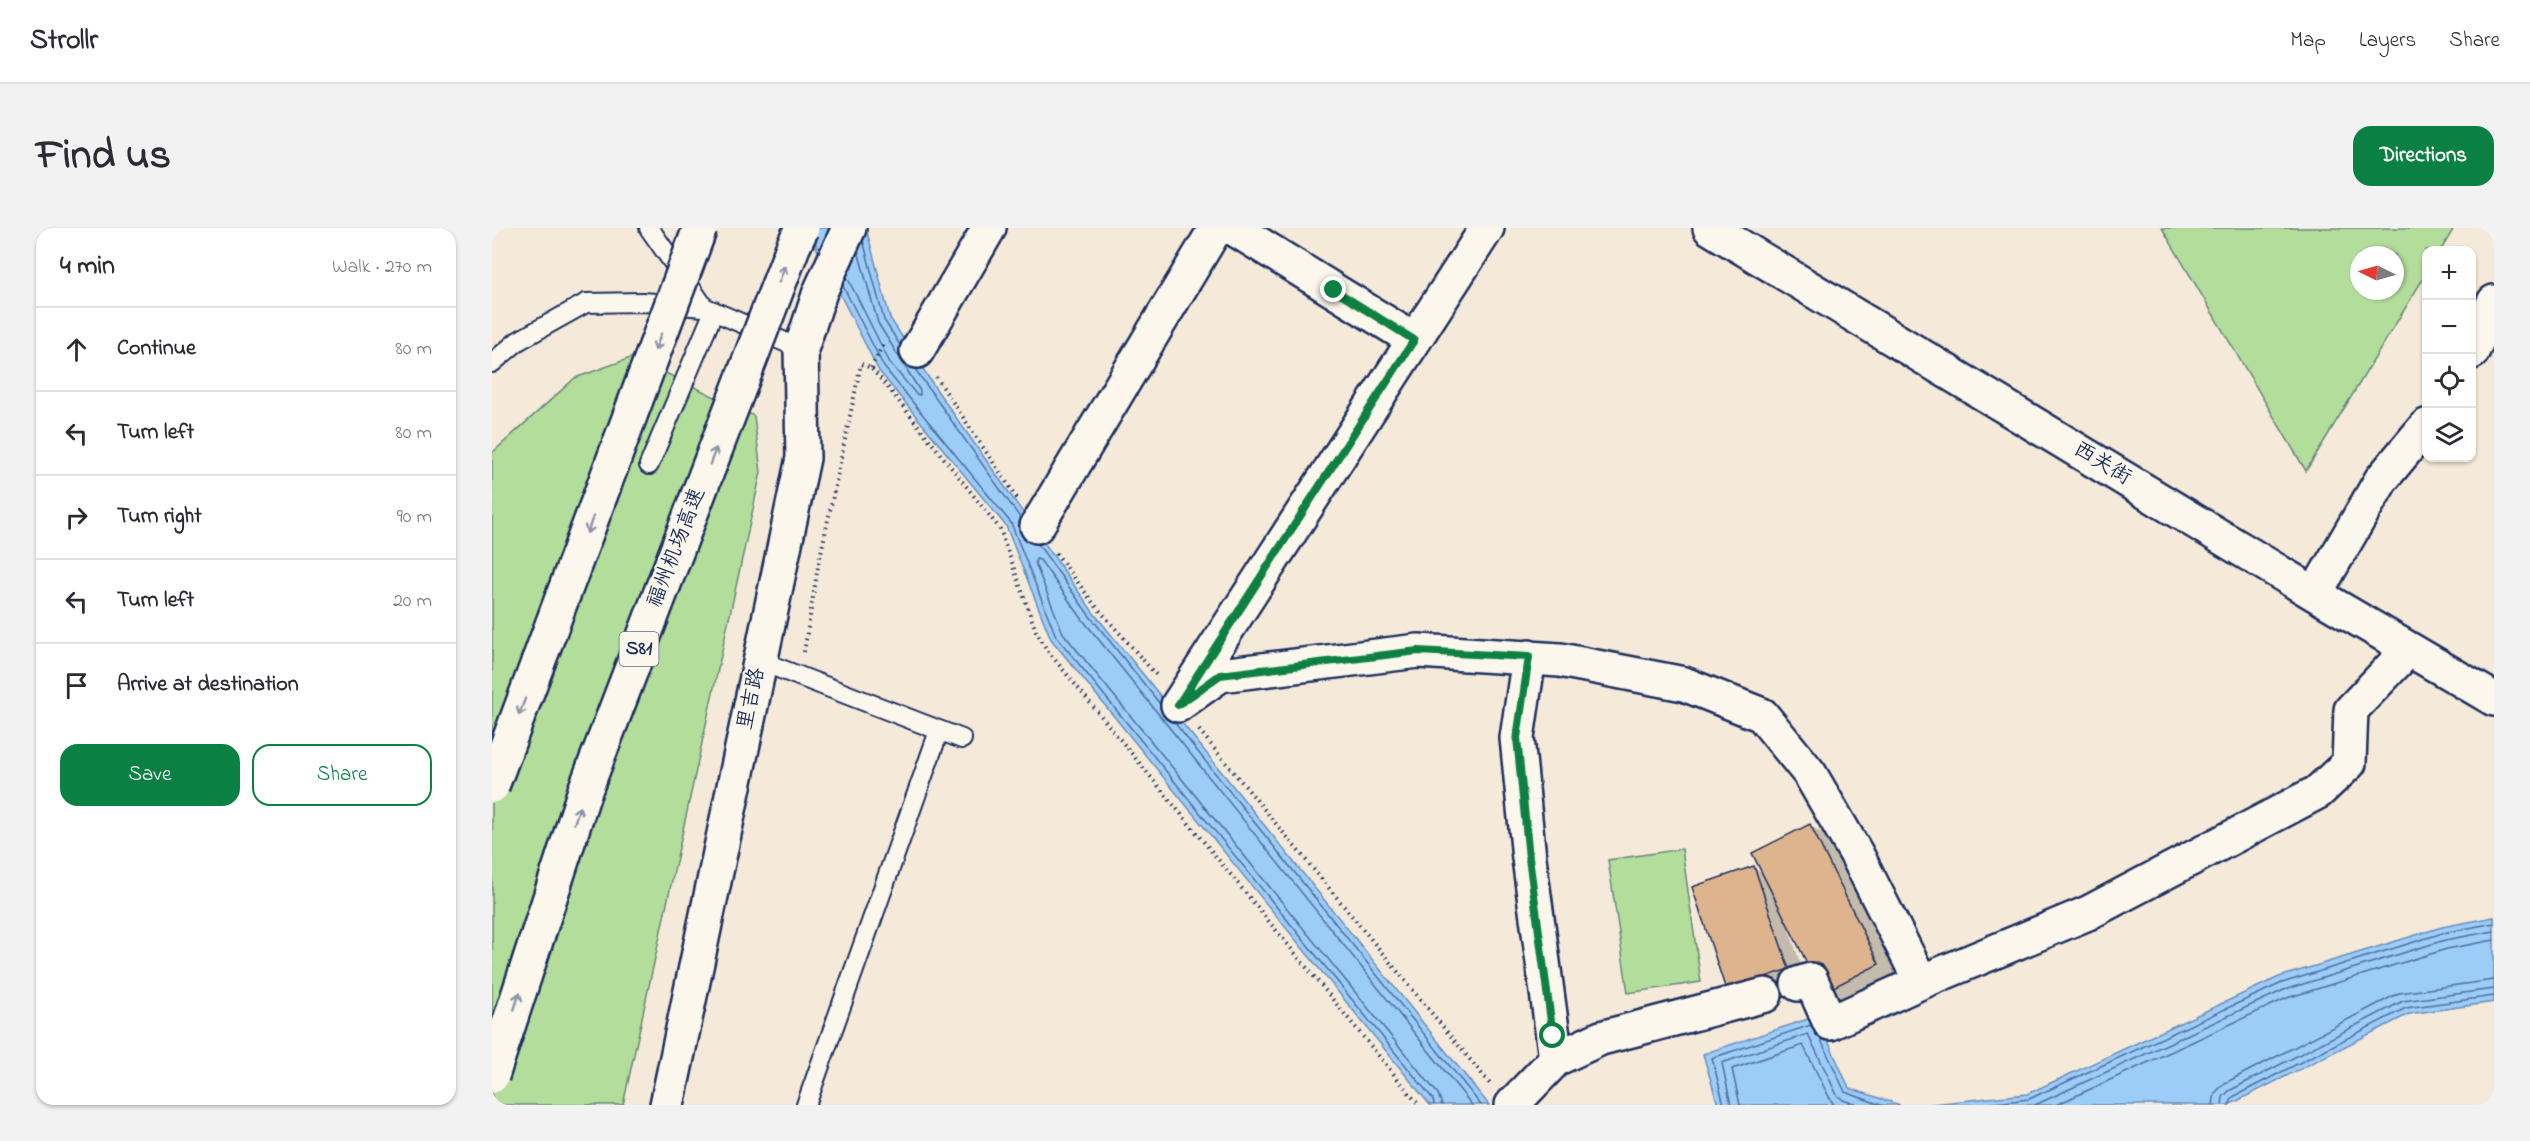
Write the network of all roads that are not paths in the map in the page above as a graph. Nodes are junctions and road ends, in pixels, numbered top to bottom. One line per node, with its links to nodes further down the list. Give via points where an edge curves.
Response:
1 (649, 228): 11 (lane)
2 (700, 228): 27 (main road, one-way to 27, bridge)
3 (802, 228): 32 (main road, 福州机场高速 / S81, one-way to 3, bridge, via 584,793)
4 (849, 228): 14 (main road, 里吉路, via 820,292)
5 (988, 228): 15 (main road)
6 (1216, 228): 19 (main road)
7 (1233, 228): 12 (main road)
8 (1487, 228): 12 (main road)
9 (1710, 228): 20 (main road, 西关街)
10 (2494, 302): 13 (main road)
11 (709, 309): 14 (lane); 16 (lane, via 643,302 586,303 518,341); 18 (lane)
12 (1414, 340): 22 (main road, via 1178,705 1220,675 1418,651)
13 (2476, 343)
14 (801, 349): 23 (main road, 里吉路, via 803,458)
15 (917, 351)
16 (492, 363)
17 (2422, 432): 20 (main road, via 2381,480)
18 (649, 465)
19 (1037, 526)
20 (2315, 594): 21 (main road, 西关街)
21 (2408, 650): 24 (main road, 西关街); 28 (main road, via 2351,710 2349,764 2318,792 2088,913)
22 (1529, 657): 28 (main road, via 1684,684 1762,716 1810,774 1857,855); 31 (main road, via 1517,738)
23 (760, 661): 25 (lane); 33 (main road, 里吉路)
24 (2494, 699)
25 (939, 731): 26 (lane); 34 (lane)
26 (962, 739)
27 (492, 786)
28 (1921, 982): 29 (main road, via 1830,1023 1811,980)
29 (1798, 984)
30 (1765, 995): 31 (main road, via 1601,1038)
31 (1556, 1059): 35 (main road)
32 (492, 1076)
33 (667, 1105)
34 (806, 1105)
35 (1512, 1105)

